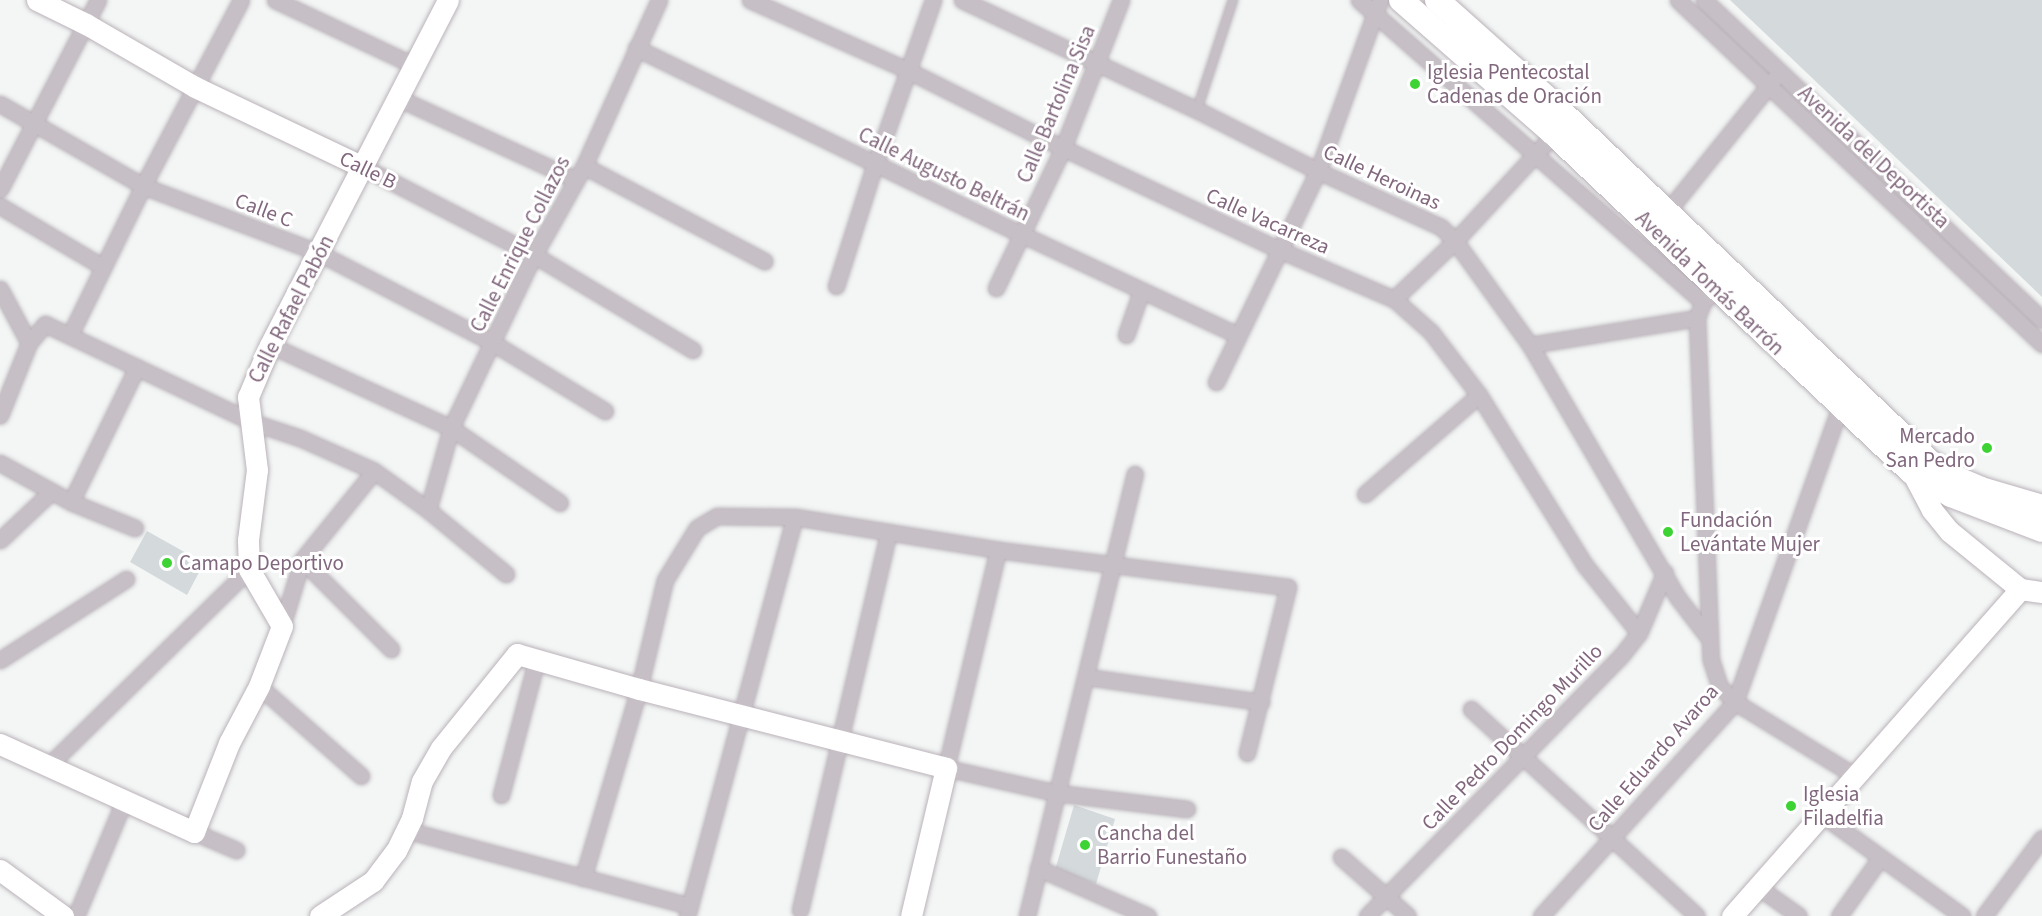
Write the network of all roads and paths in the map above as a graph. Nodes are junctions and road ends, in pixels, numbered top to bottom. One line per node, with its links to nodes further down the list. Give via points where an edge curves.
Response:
1 (37, 0): 19 (street, Calle B)
2 (98, 0): 19 (street)
3 (241, 0): 25 (street)
4 (275, 0): 17 (street)
5 (448, 0): 21 (street, Calle Rafael Pabón)
6 (658, 0): 20 (street, Calle Enrique Collazos)
7 (750, 0): 23 (street, Calle Vacarreza)
8 (933, 0): 23 (street)
9 (962, 0): 22 (street, Calle Heroinas)
10 (1121, 0): 22 (street, Calle Bartolina Sisa)
11 (1233, 0): 29 (lane)
12 (1359, 0): 18 (street)
13 (1401, 0): 31 (main road, Avenida Tomás Barrón)
14 (1678, 0): 26 (street, Avenida del Deportista)
15 (1704, 0): 24 (street, Avenida del Deportista)
16 (1445, 2): 42 (main road, Avenida Tomás Barrón)
17 (291, 4): 21 (street)
18 (1378, 6): 33 (street); 37 (street)
19 (86, 24): 25 (street, Calle B); 30 (street)
20 (636, 48): 34 (street, Calle Augusto Beltrán); 35 (street, Calle Enrique Collazos)
21 (413, 65): 27 (street, Calle Rafael Pabón)
22 (1097, 66): 29 (street, Calle Heroinas); 32 (street, Calle Bartolina Sisa)
23 (907, 70): 32 (street, Calle Vacarreza); 34 (street)
24 (1780, 71): 26 (street); 57 (street, Avenida del Deportista)
25 (195, 87): 36 (street, Calle B); 39 (street)
26 (1769, 87): 42 (street); 63 (street, Avenida del Deportista)
27 (398, 98): 36 (street, Calle Rafael Pabón); 38 (street)
28 (0, 104): 30 (street, Calle C)
29 (1197, 110): 37 (street, Calle Heroinas)
30 (35, 122): 39 (street, Calle C); 40 (street)
31 (1554, 134): 33 (street); 42 (main road, Avenida Tomás Barrón)
32 (1063, 148): 43 (street, Calle Bartolina Sisa); 45 (street, Calle Vacarreza)
33 (1536, 156): 44 (street); 54 (street)
34 (875, 164): 43 (street, Calle Augusto Beltrán); 50 (street)
35 (584, 166): 38 (street, Calle Enrique Collazos); 48 (street)
36 (363, 167): 46 (street, Calle Rafael Pabón); 47 (street, Calle B)
37 (1318, 171): 44 (street, Calle Heroinas, via 1441,227); 45 (street)
38 (576, 180): 47 (street, Calle Enrique Collazos)
39 (143, 186): 46 (street, Calle C); 49 (street)
40 (0, 189)
41 (0, 206): 49 (street)
42 (1660, 219): 54 (main road, Avenida Tomás Barrón); 83 (main road, Avenida Tomás Barrón, via 1930,462 1982,489)
43 (1023, 236): 51 (street, Calle Bartolina Sisa); 53 (street, Calle Augusto Beltrán)
44 (1455, 241): 55 (street); 65 (street, Calle Heroinas)
45 (1280, 250): 55 (street, Calle Vacarreza); 58 (street)
46 (319, 254): 62 (street, Calle C); 64 (street, Calle Rafael Pabón)
47 (534, 255): 62 (street, Calle Enrique Collazos); 66 (street, Calle B)
48 (764, 261)
49 (103, 267): 59 (street)
50 (836, 286)
51 (996, 288)
52 (0, 289): 61 (street)
53 (1141, 292): 58 (street, Calle Augusto Beltrán); 60 (street)
54 (1710, 295): 56 (street); 70 (main road, Avenida Tomás Barrón)
55 (1394, 299): 69 (street, Calle Vacarreza, via 1431,332)
56 (1697, 318): 65 (street); 101 (street)
57 (2042, 320)
58 (1237, 334): 68 (street)
59 (70, 335): 61 (street, via 45,324); 67 (street)
60 (1126, 335)
61 (29, 343): 72 (street)
62 (493, 343): 71 (street, Calle C); 74 (street, Calle Enrique Collazos)
63 (2042, 344)
64 (270, 345): 73 (street, Calle Rafael Pabón, via 248,397); 74 (street)
65 (1530, 345): 94 (street, Calle Heroinas)
66 (693, 350)
67 (137, 367): 73 (street); 81 (street)
68 (1216, 382)
69 (1479, 395): 80 (street); 100 (street, Calle Vacarreza, via 1584,564)
70 (1840, 407): 77 (main road, Avenida Tomás Barrón); 109 (street, Calle Eduardo Avaroa)
71 (605, 411)
72 (0, 415)
73 (252, 422): 76 (street, via 300,438); 93 (street, Calle Rafael Pabón, via 257,470 248,540)
74 (451, 428): 82 (street); 84 (street, Calle Enrique Collazos)
75 (0, 464): 79 (street)
76 (374, 471): 84 (street); 91 (street)
77 (1912, 472): 87 (main road, Avenida Tomás Barrón, via 1951,495); 97 (street, via 1932,510 1949,531)
78 (1136, 474): 92 (street)
79 (52, 491): 81 (street); 89 (street)
80 (1365, 494)
81 (71, 502): 86 (street)
82 (560, 503)
83 (2042, 507)
84 (428, 510): 95 (street)
85 (795, 517): 88 (street); 107 (street, via 717,516 697,528 665,580); 111 (street)
86 (135, 528)
87 (2042, 530)
88 (889, 532): 90 (street); 112 (street)
89 (0, 540)
90 (998, 550): 92 (street); 117 (street)
91 (302, 560): 99 (street); 102 (street)
92 (1114, 565): 105 (street); 108 (street, via 1288,587)
93 (249, 569): 99 (street, Calle Rafael Pabón); 116 (street)
94 (1665, 572): 100 (street, Calle Pedro Domingo Murillo); 101 (street, Calle Heroinas, via 1678,598)
95 (506, 574)
96 (126, 579): 104 (street)
97 (2020, 589): 98 (street); 119 (street)
98 (2042, 592)
99 (282, 626): 106 (street)
100 (1639, 633): 115 (street, Calle Pedro Domingo Murillo)
101 (1708, 637): 109 (street, via 1720,687)
102 (391, 649)
103 (537, 659): 107 (street); 121 (street); 125 (street, via 517,654 441,748 422,781)
104 (0, 660)
105 (1087, 677): 108 (street); 120 (street)
106 (259, 687): 118 (street); 126 (street, via 229,743)
107 (639, 688): 111 (street); 134 (street)
108 (1261, 702): 114 (street)
109 (1735, 702): 119 (street); 127 (street, Calle Eduardo Avaroa)
110 (1472, 709): 115 (street)
111 (740, 714): 112 (street); 138 (street)
112 (841, 739): 117 (street); 137 (street)
113 (0, 744): 116 (street)
114 (1247, 753)
115 (1522, 756): 127 (street); 136 (street, Calle Pedro Domingo Murillo)
116 (47, 767): 122 (street)
117 (946, 768): 120 (street); 142 (street)
118 (361, 776)
119 (1857, 777): 124 (street)
120 (1057, 793): 123 (street); 132 (street)
121 (501, 795)
122 (124, 801): 126 (street); 140 (street)
123 (1187, 809)
124 (1822, 815): 131 (street); 135 (street)
125 (406, 830): 134 (street); 141 (street, via 396,851 373,881)
126 (194, 832): 129 (street)
127 (1612, 838): 147 (street, Calle Eduardo Avaroa); 148 (street)
128 (2042, 838): 153 (street)
129 (236, 850)
130 (1341, 857): 136 (street)
131 (1881, 858): 151 (street); 152 (street)
132 (1038, 868): 143 (street); 144 (street)
133 (0, 870): 139 (street)
134 (583, 878): 138 (street)
135 (1758, 887): 149 (street); 150 (street)
136 (1385, 896): 145 (street, Calle Pedro Domingo Murillo); 146 (street)
137 (800, 910)
138 (689, 911)
139 (63, 916)
140 (76, 916)
141 (320, 916)
142 (911, 916)
143 (1027, 916)
144 (1148, 916)
145 (1367, 916)
146 (1408, 916)
147 (1541, 916)
148 (1697, 916)
149 (1732, 916)
150 (1799, 916)
151 (1839, 916)
152 (1962, 916)
153 (1984, 916)

